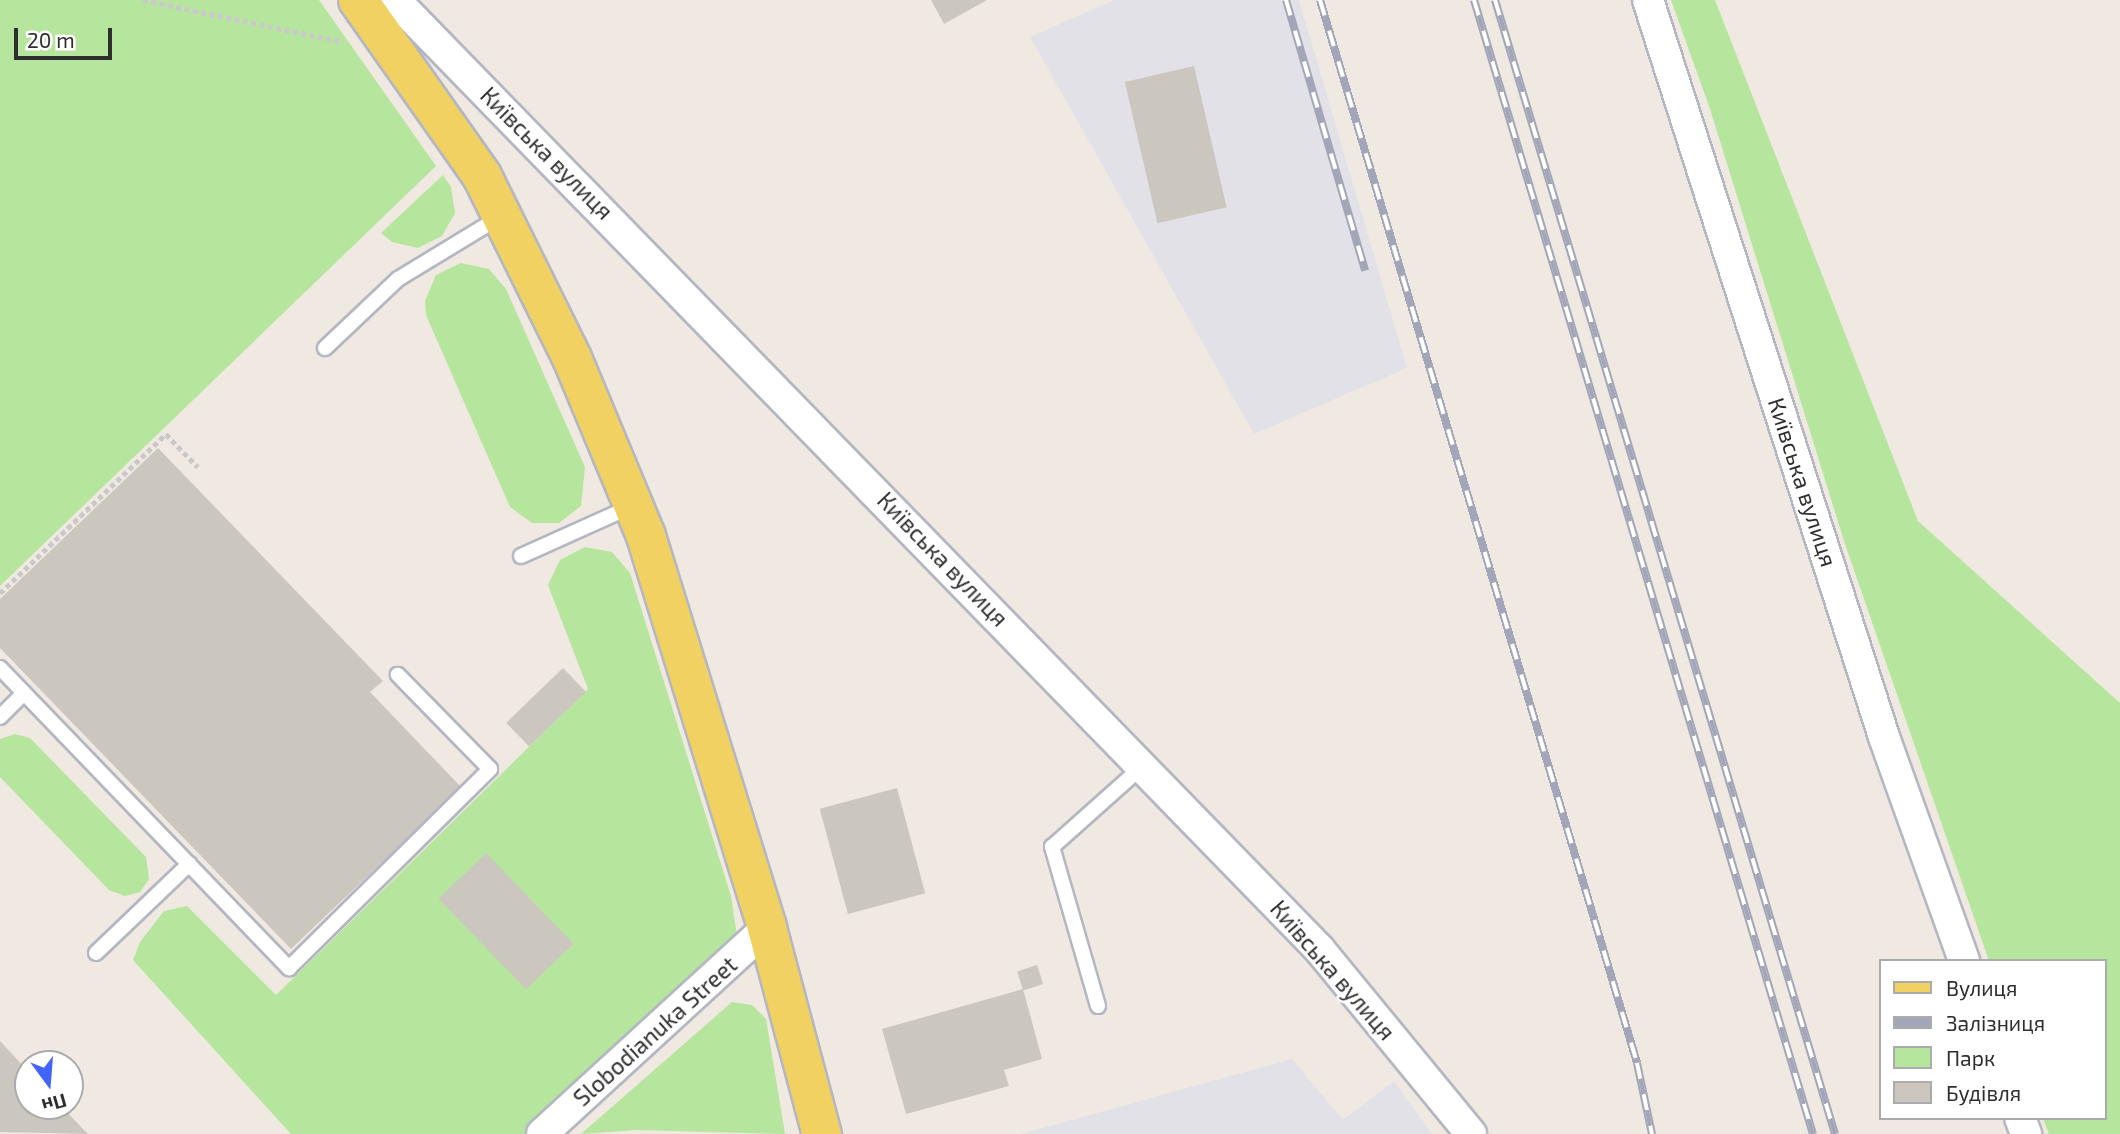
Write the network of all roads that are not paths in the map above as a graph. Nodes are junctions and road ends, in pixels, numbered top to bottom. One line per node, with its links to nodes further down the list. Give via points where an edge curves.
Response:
1 (358, 0): 4 (main road, via 481,176)
2 (396, 0): 12 (street, Київська вулиця)
3 (1648, 0): 16 (street, Київська вулиця, via 1884,737)
4 (501, 216): 5 (lane, via 398,279); 6 (main road, via 572,358)
5 (325, 348)
6 (633, 506): 7 (lane); 14 (main road)
7 (521, 556)
8 (0, 668): 10 (lane)
9 (398, 674): 13 (lane, via 490,769 289,968)
10 (24, 693): 11 (lane); 13 (lane)
11 (0, 717)
12 (1143, 766): 17 (lane, via 1052,847); 20 (street, Київська вулиця, via 1320,950)
13 (188, 863): 15 (lane)
14 (767, 928): 18 (street, Slobodianuka Street); 19 (main road)
15 (96, 953)
16 (1963, 959)
17 (1098, 1006)
18 (542, 1134)
19 (822, 1134)
20 (1471, 1134)

